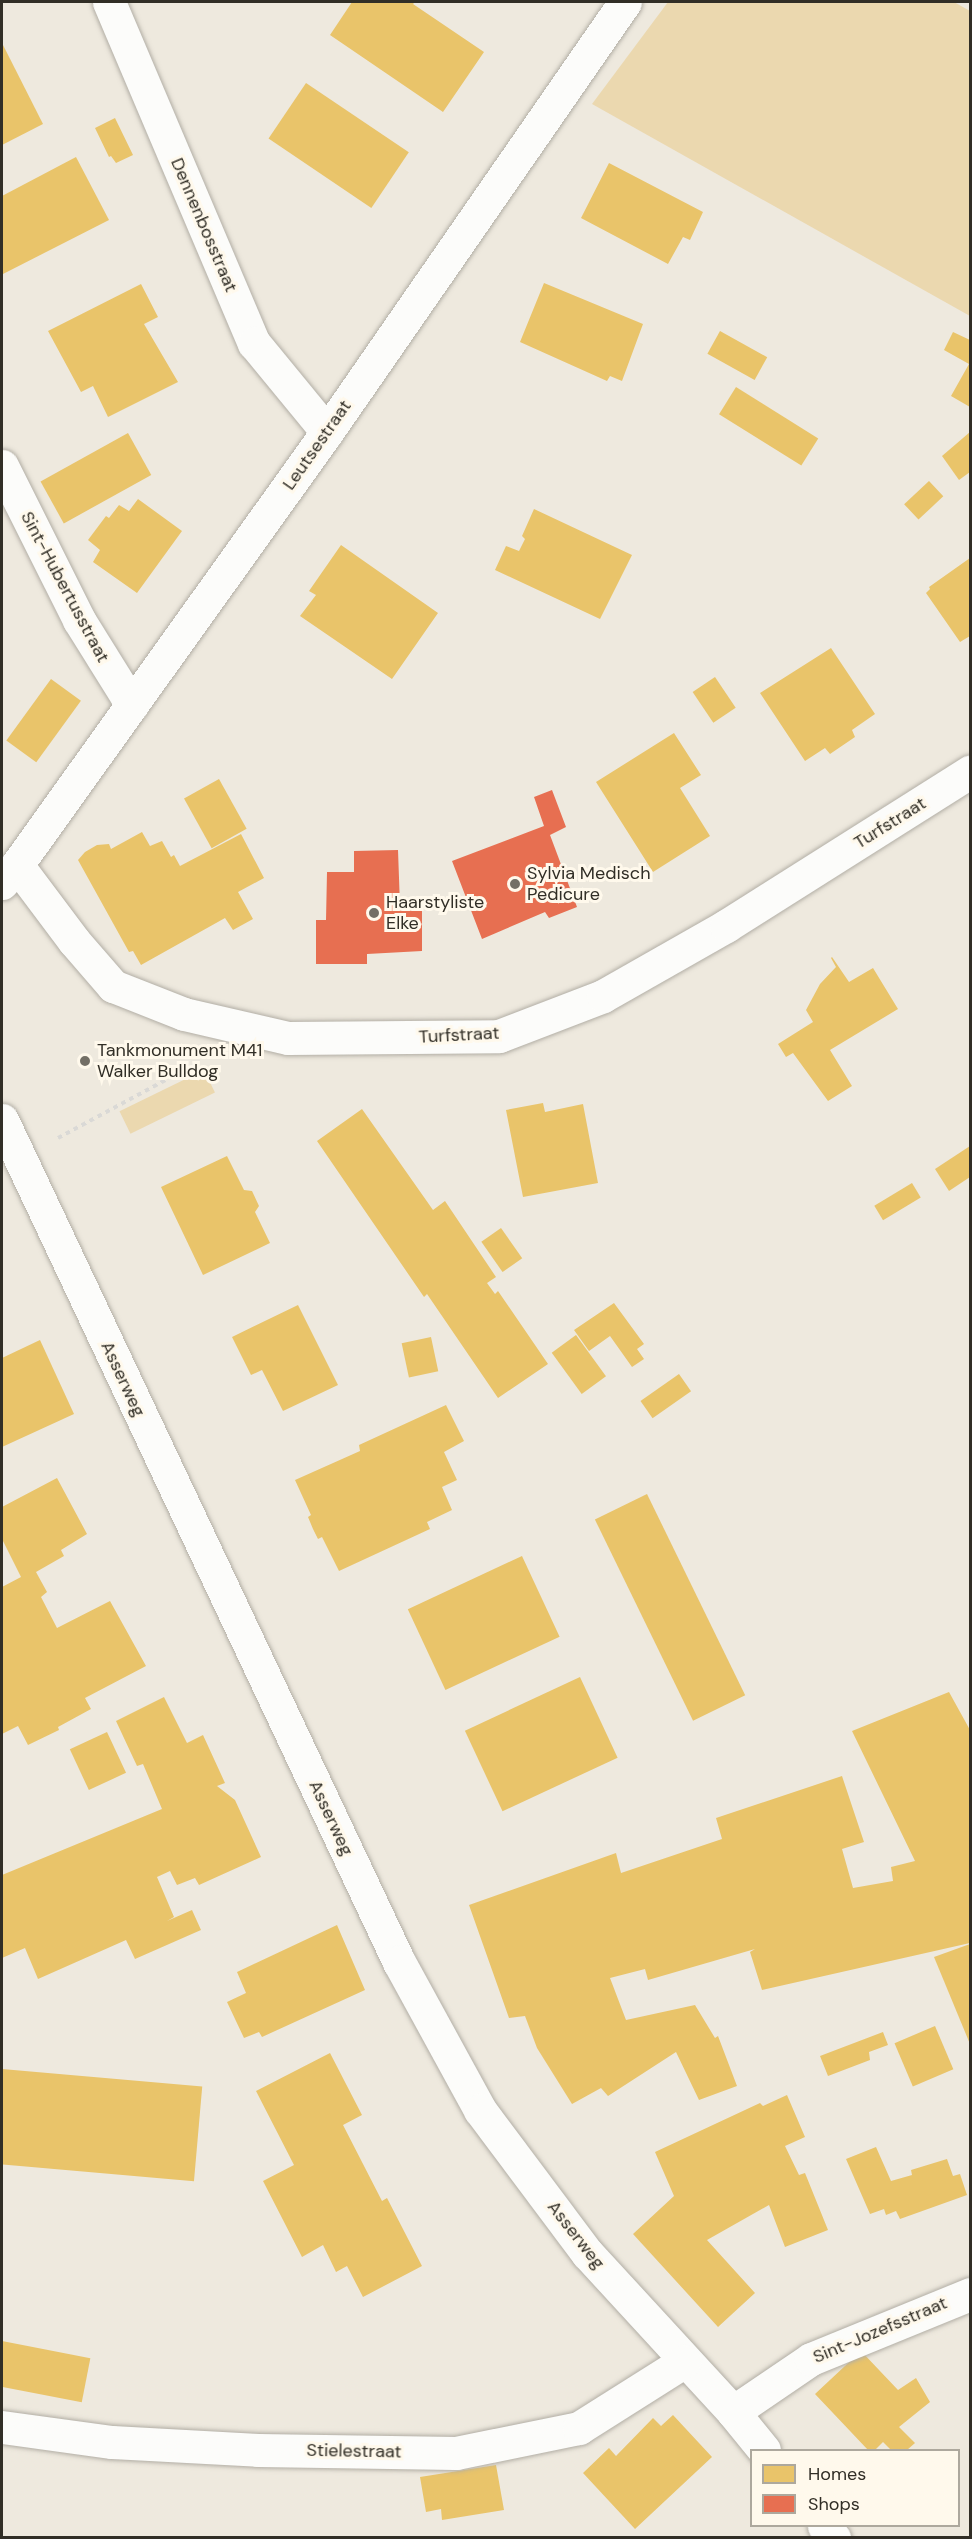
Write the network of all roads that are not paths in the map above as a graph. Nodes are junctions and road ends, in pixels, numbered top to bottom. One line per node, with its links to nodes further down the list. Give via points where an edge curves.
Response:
1 (109, 2): 3 (street, Dennenbosstraat, via 254,344)
2 (625, 2): 3 (street, Leutsestraat)
3 (327, 432): 5 (street, Leutsestraat)
4 (2, 466): 5 (street, Sint-Hubertusstraat, via 79,620)
5 (132, 705): 7 (street, Leutsestraat)
6 (970, 772): 7 (street, Turfstraat, via 726,926 603,996 499,1036 288,1038 184,1014 113,986)
7 (9, 874)
8 (2, 1120): 10 (street, Asserweg, via 394,1951 480,2110 587,2253)
9 (970, 2294): 11 (street, Sint-Jozefsstraat, via 811,2359)
10 (685, 2361): 11 (street, Asserweg); 12 (street, Stielestraat, via 579,2428 456,2453 235,2449 112,2442)
11 (733, 2412): 13 (street, Asserweg)
12 (2, 2427)
13 (762, 2449)

